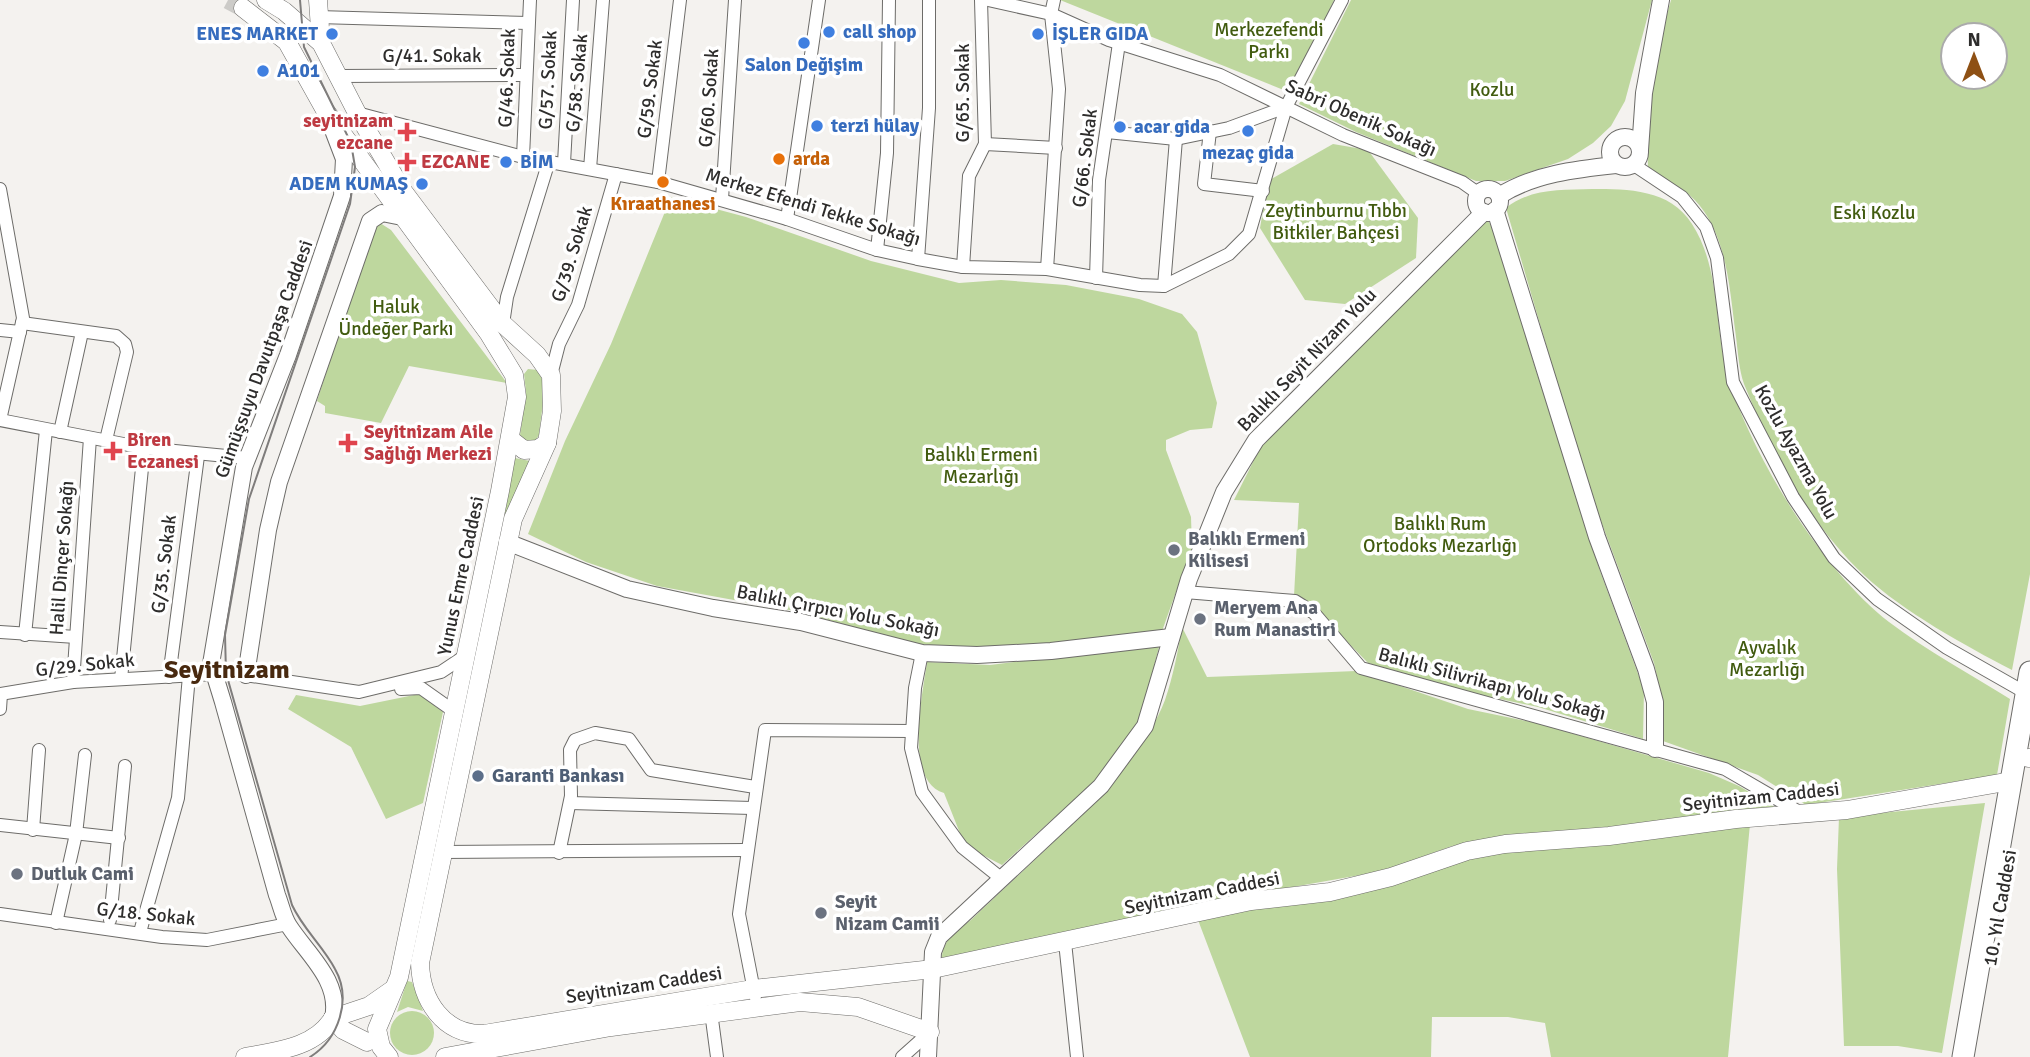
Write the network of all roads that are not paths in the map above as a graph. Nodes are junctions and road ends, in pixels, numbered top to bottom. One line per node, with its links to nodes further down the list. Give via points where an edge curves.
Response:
1 (266, 0): 19 (main road)
2 (530, 0): 18 (street, G/46. Sokak)
3 (573, 0): 36 (street, G/57. Sokak)
4 (603, 0): 38 (street, G/58. Sokak)
5 (680, 0): 41 (street, G/59. Sokak)
6 (734, 0): 45 (street, G/60. Sokak)
7 (819, 0): 48 (street)
8 (889, 0): 49 (street, via 887,153)
9 (929, 0): 50 (street, via 929,108)
10 (981, 0): 31 (street, G/65. Sokak)
11 (988, 0): 17 (street, Sabri Obenik Sokağı)
12 (1054, 0): 17 (street)
13 (1342, 0): 24 (street)
14 (1661, 0): 23 (street)
15 (243, 8): 25 (main road, Yunus Emre Caddesi, via 287,42)
16 (318, 9): 18 (street); 19 (main road)
17 (1051, 14): 20 (street, Sabri Obenik Sokağı); 32 (street, via 1059,89)
18 (528, 23): 21 (street, G/46. Sokak)
19 (321, 43): 22 (main road)
20 (1119, 43): 24 (street, Sabri Obenik Sokağı, via 1220,75); 28 (street, G/66. Sokak)
21 (525, 75): 22 (street, G/41. Sokak); 33 (street, G/46. Sokak)
22 (340, 76): 26 (main road)
23 (1644, 93): 30 (street); 34 (street)
24 (1286, 107): 27 (street); 43 (street); 44 (street, Sabri Obenik Sokağı, via 1462,182)
25 (325, 110): 47 (main road, Yunus Emre Caddesi); 72 (street, Gümüşsuyu Davutpaşa Caddesi, via 344,159 342,196 288,355)
26 (357, 113): 33 (street, Merkez Efendi Tekke Sokağı); 55 (main road, via 403,191)
27 (1210, 131): 29 (street); 43 (street, via 1204,184)
28 (1107, 132): 29 (street); 53 (street, G/66. Sokak, via 1099,180)
29 (1176, 139): 54 (street)
30 (1617, 140): 34 (street, Kozlu Ayazma Yolu, via 1635,141); 37 (street, via 1609,153); 39 (street)
31 (985, 144): 32 (street); 51 (street, G/65. Sokak, via 970,176)
32 (1056, 148): 52 (street)
33 (523, 157): 35 (street, Merkez Efendi Tekke Sokağı)
34 (1637, 157): 37 (street, via 1625,167); 88 (street, Kozlu Ayazma Yolu, via 1682,197 1706,227 1717,258 1733,382 1793,497 1834,558 1877,599)
35 (549, 161): 36 (street, Merkez Efendi Tekke Sokağı); 55 (street)
36 (564, 163): 38 (street, Merkez Efendi Tekke Sokağı)
37 (1616, 164): 39 (street)
38 (590, 169): 40 (street, Merkez Efendi Tekke Sokağı)
39 (1576, 169): 46 (street, via 1521,185)
40 (616, 173): 41 (street, Merkez Efendi Tekke Sokağı); 59 (street, G/39. Sokak, via 579,305)
41 (658, 182): 45 (street, Merkez Efendi Tekke Sokağı)
42 (0, 189): 56 (street, via 23,309)
43 (1263, 191): 54 (street, via 1249,234 1229,254)
44 (1479, 194): 46 (street, via 1490,189)
45 (722, 199): 48 (street, Merkez Efendi Tekke Sokağı)
46 (1493, 206): 74 (street, Balıklı Seyit Nizam Yolu, via 1256,440 1224,492); 93 (street, via 1597,537 1646,669 1655,702)
47 (402, 217): 61 (main road, Yunus Emre Caddesi); 82 (street, via 382,213 370,221 279,482)
48 (787, 219): 49 (street, Merkez Efendi Tekke Sokağı)
49 (877, 250): 50 (street, Merkez Efendi Tekke Sokağı)
50 (918, 260): 51 (street, Merkez Efendi Tekke Sokağı)
51 (963, 267): 52 (street, Merkez Efendi Tekke Sokağı)
52 (1046, 269): 53 (street, Merkez Efendi Tekke Sokağı)
53 (1096, 278): 54 (street, Merkez Efendi Tekke Sokağı)
54 (1164, 286)
55 (503, 324): 60 (main road)
56 (21, 327): 57 (street); 58 (street); 63 (street)
57 (0, 330)
58 (82, 332): 65 (street); 68 (street, via 116,336 125,344 125,364)
59 (559, 345): 60 (street); 62 (street, G/39. Sokak)
60 (537, 355): 61 (main road, via 523,360); 62 (main road)
61 (514, 375): 67 (main road, Yunus Emre Caddesi, via 517,397)
62 (551, 375): 69 (main road, Yunus Emre Caddesi)
63 (0, 420): 64 (street)
64 (46, 430): 65 (street); 76 (street)
65 (60, 432): 66 (street)
66 (90, 438): 68 (street); 77 (street, Halil Dinçer Sokağı)
67 (510, 439): 69 (main road, via 524,450); 80 (main road, Yunus Emre Caddesi)
68 (106, 440): 70 (street)
69 (547, 443): 73 (main road, Yunus Emre Caddesi)
70 (144, 448): 71 (street); 86 (street)
71 (198, 456): 72 (street); 85 (street, G/35. Sokak)
72 (245, 463): 84 (street, Gümüşsuyu Davutpaşa Caddesi, via 212,648 210,670)
73 (507, 542): 79 (street, Balıklı Çırpıcı Yolu Sokağı, via 627,589 801,622); 107 (main road, Yunus Emre Caddesi)
74 (1185, 592): 78 (street, Balıklı Seyit Nizam Yolu); 93 (street, Balıklı Silivrikapı Yolu Sokağı, via 1295,601 1314,613 1361,668)
75 (0, 632): 76 (street)
76 (25, 635): 77 (street)
77 (76, 637): 87 (street, Halil Dinçer Sokağı)
78 (1171, 637): 79 (street, Balıklı Çırpıcı Yolu Sokağı, via 977,656); 109 (street, Balıklı Seyit Nizam Yolu, via 1145,726 1101,786)
79 (922, 653): 92 (street)
80 (466, 656): 82 (street, via 441,672 359,692); 91 (main road, Yunus Emre Caddesi)
81 (2030, 671): 88 (main road)
82 (246, 675): 84 (street)
83 (188, 676): 84 (street, G/29. Sokak); 85 (street, G/29. Sokak); 114 (street, via 178,798)
84 (215, 676): 91 (street, via 354,699 421,688); 113 (street, Gümüşsuyu Davutpaşa Caddesi)
85 (169, 677): 86 (street, G/29. Sokak)
86 (121, 679): 87 (street, G/29. Sokak)
87 (73, 682): 89 (street, G/29. Sokak)
88 (2026, 693): 96 (main road)
89 (1, 694): 90 (street)
90 (0, 709)
91 (454, 712): 117 (main road, Yunus Emre Caddesi)
92 (912, 731): 98 (street, via 765,730); 109 (street, via 911,748 922,792 962,847)
93 (1655, 749): 101 (street, Balıklı Silivrikapı Yolu Sokağı, via 1725,769)
94 (39, 750): 103 (street)
95 (85, 755): 104 (street)
96 (2022, 762): 101 (main road, Seyitnizam Caddesi, via 1847,810); 133 (main road, 10. Yıl Caddesi); 134 (main road, 10. Yıl Caddesi)
97 (125, 766): 105 (street)
98 (755, 787): 99 (street, via 651,770 629,738 595,733 575,740 570,750); 100 (street)
99 (570, 803): 100 (street); 108 (street)
100 (752, 808): 106 (street)
101 (1801, 813): 115 (main road, Seyitnizam Caddesi, via 1467,851 1330,892 1251,901)
102 (0, 825): 103 (street)
103 (33, 830): 104 (street)
104 (76, 834): 105 (street); 112 (street)
105 (119, 838): 111 (street)
106 (746, 850): 108 (street); 118 (street, via 739,914)
107 (442, 852): 108 (street); 121 (main road, Yunus Emre Caddesi, via 420,963 424,994)
108 (559, 853)
109 (1002, 879): 116 (street, Balıklı Seyit Nizam Yolu, via 939,937)
110 (0, 914): 112 (street, G/18. Sokak)
111 (110, 920)
112 (56, 923): 114 (street, G/18. Sokak)
113 (288, 924): 114 (street, G/18. Sokak, via 207,940); 120 (street, Gümüşsuyu Davutpaşa Caddesi, via 321,967 333,1000)
114 (140, 932)
115 (1065, 942): 116 (main road, Seyitnizam Caddesi); 132 (street)
116 (933, 969): 118 (main road, Seyitnizam Caddesi); 122 (street, Balıklı Seyit Nizam Yolu)
117 (396, 988): 120 (main road, via 369,1006); 123 (main road, Yunus Emre Caddesi)
118 (755, 998): 119 (main road, Seyitnizam Caddesi); 121 (main road, Seyitnizam Caddesi, via 484,1034 454,1029); 122 (main road, Seyitnizam Caddesi, via 858,1007)
119 (711, 1012): 124 (main road, Seyitnizam Caddesi); 129 (street)
120 (333, 1018): 123 (main road, via 343,1030); 125 (main road, via 320,1036)
121 (444, 1021): 127 (main road, via 443,1043)
122 (930, 1032): 130 (street); 131 (street, Balıklı Seyit Nizam Yolu)
123 (368, 1043): 126 (main road, via 381,1047)
124 (515, 1050): 128 (main road, Seyitnizam Caddesi)
125 (245, 1057)
126 (389, 1057)
127 (434, 1057)
128 (445, 1057)
129 (717, 1057)
130 (902, 1057)
131 (928, 1057)
132 (1077, 1057)
133 (1963, 1057)
134 (1974, 1057)

